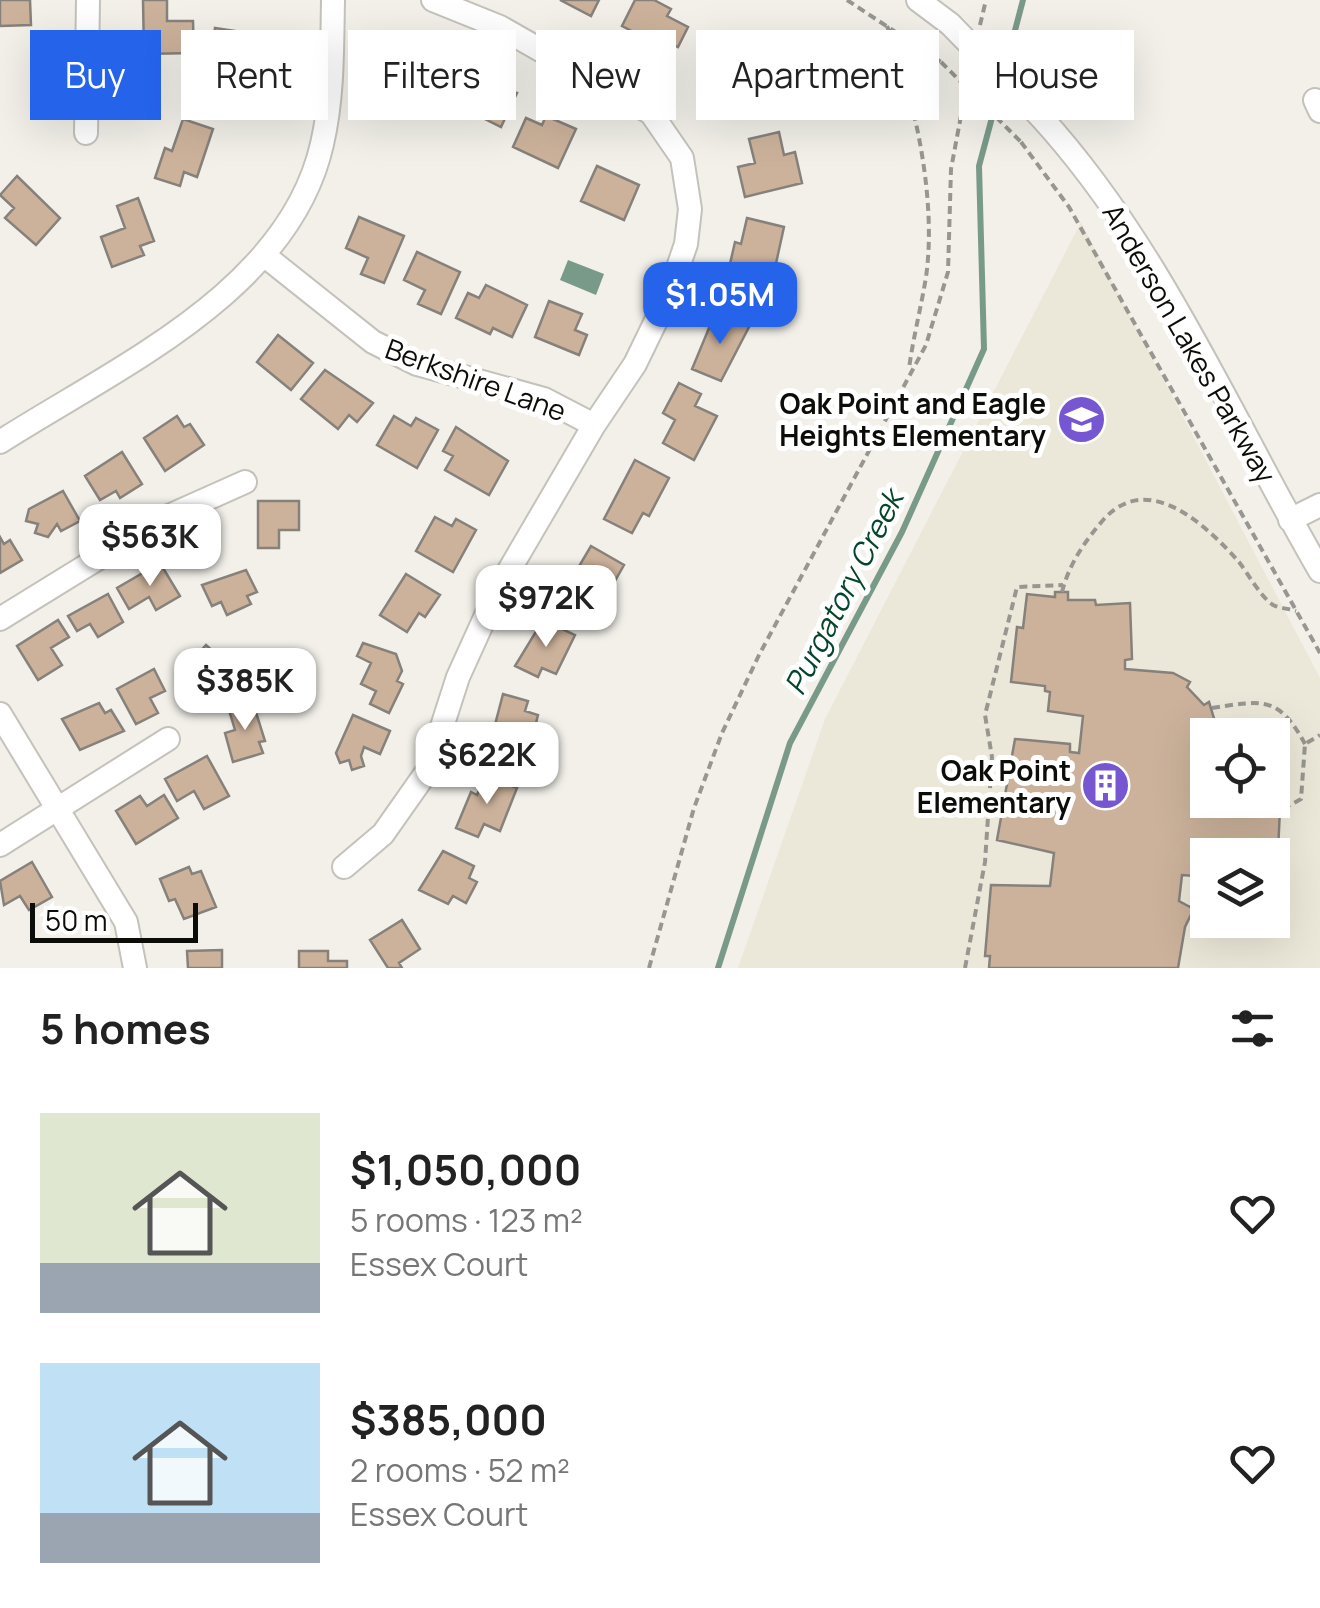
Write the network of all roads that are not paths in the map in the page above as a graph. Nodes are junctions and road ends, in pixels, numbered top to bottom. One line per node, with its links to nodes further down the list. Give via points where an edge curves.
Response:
1 (88, 0): 5 (street)
2 (333, 0): 6 (street, via 331,99 322,148 306,193)
3 (433, 0): 7 (street, via 500,26 633,99 669,134 682,158 690,209 686,244 635,364)
4 (918, 0): 11 (street, Anderson Lakes Parkway, bridge, via 1040,116 1109,200)
5 (86, 133)
6 (265, 256): 7 (street, Berkshire Lane, via 373,342 417,364 544,399); 8 (street, via 201,314)
7 (594, 425): 18 (street, via 476,634 428,770 383,834)
8 (0, 442)
9 (246, 482): 13 (street, via 162,519)
10 (1320, 505): 11 (street)
11 (1290, 520): 12 (street, Anderson Lakes Parkway)
12 (1320, 571)
13 (0, 619)
14 (0, 714): 16 (street)
15 (168, 738): 16 (street)
16 (58, 809): 17 (street); 19 (street, via 126,922)
17 (0, 845)
18 (344, 866)
19 (136, 968)

